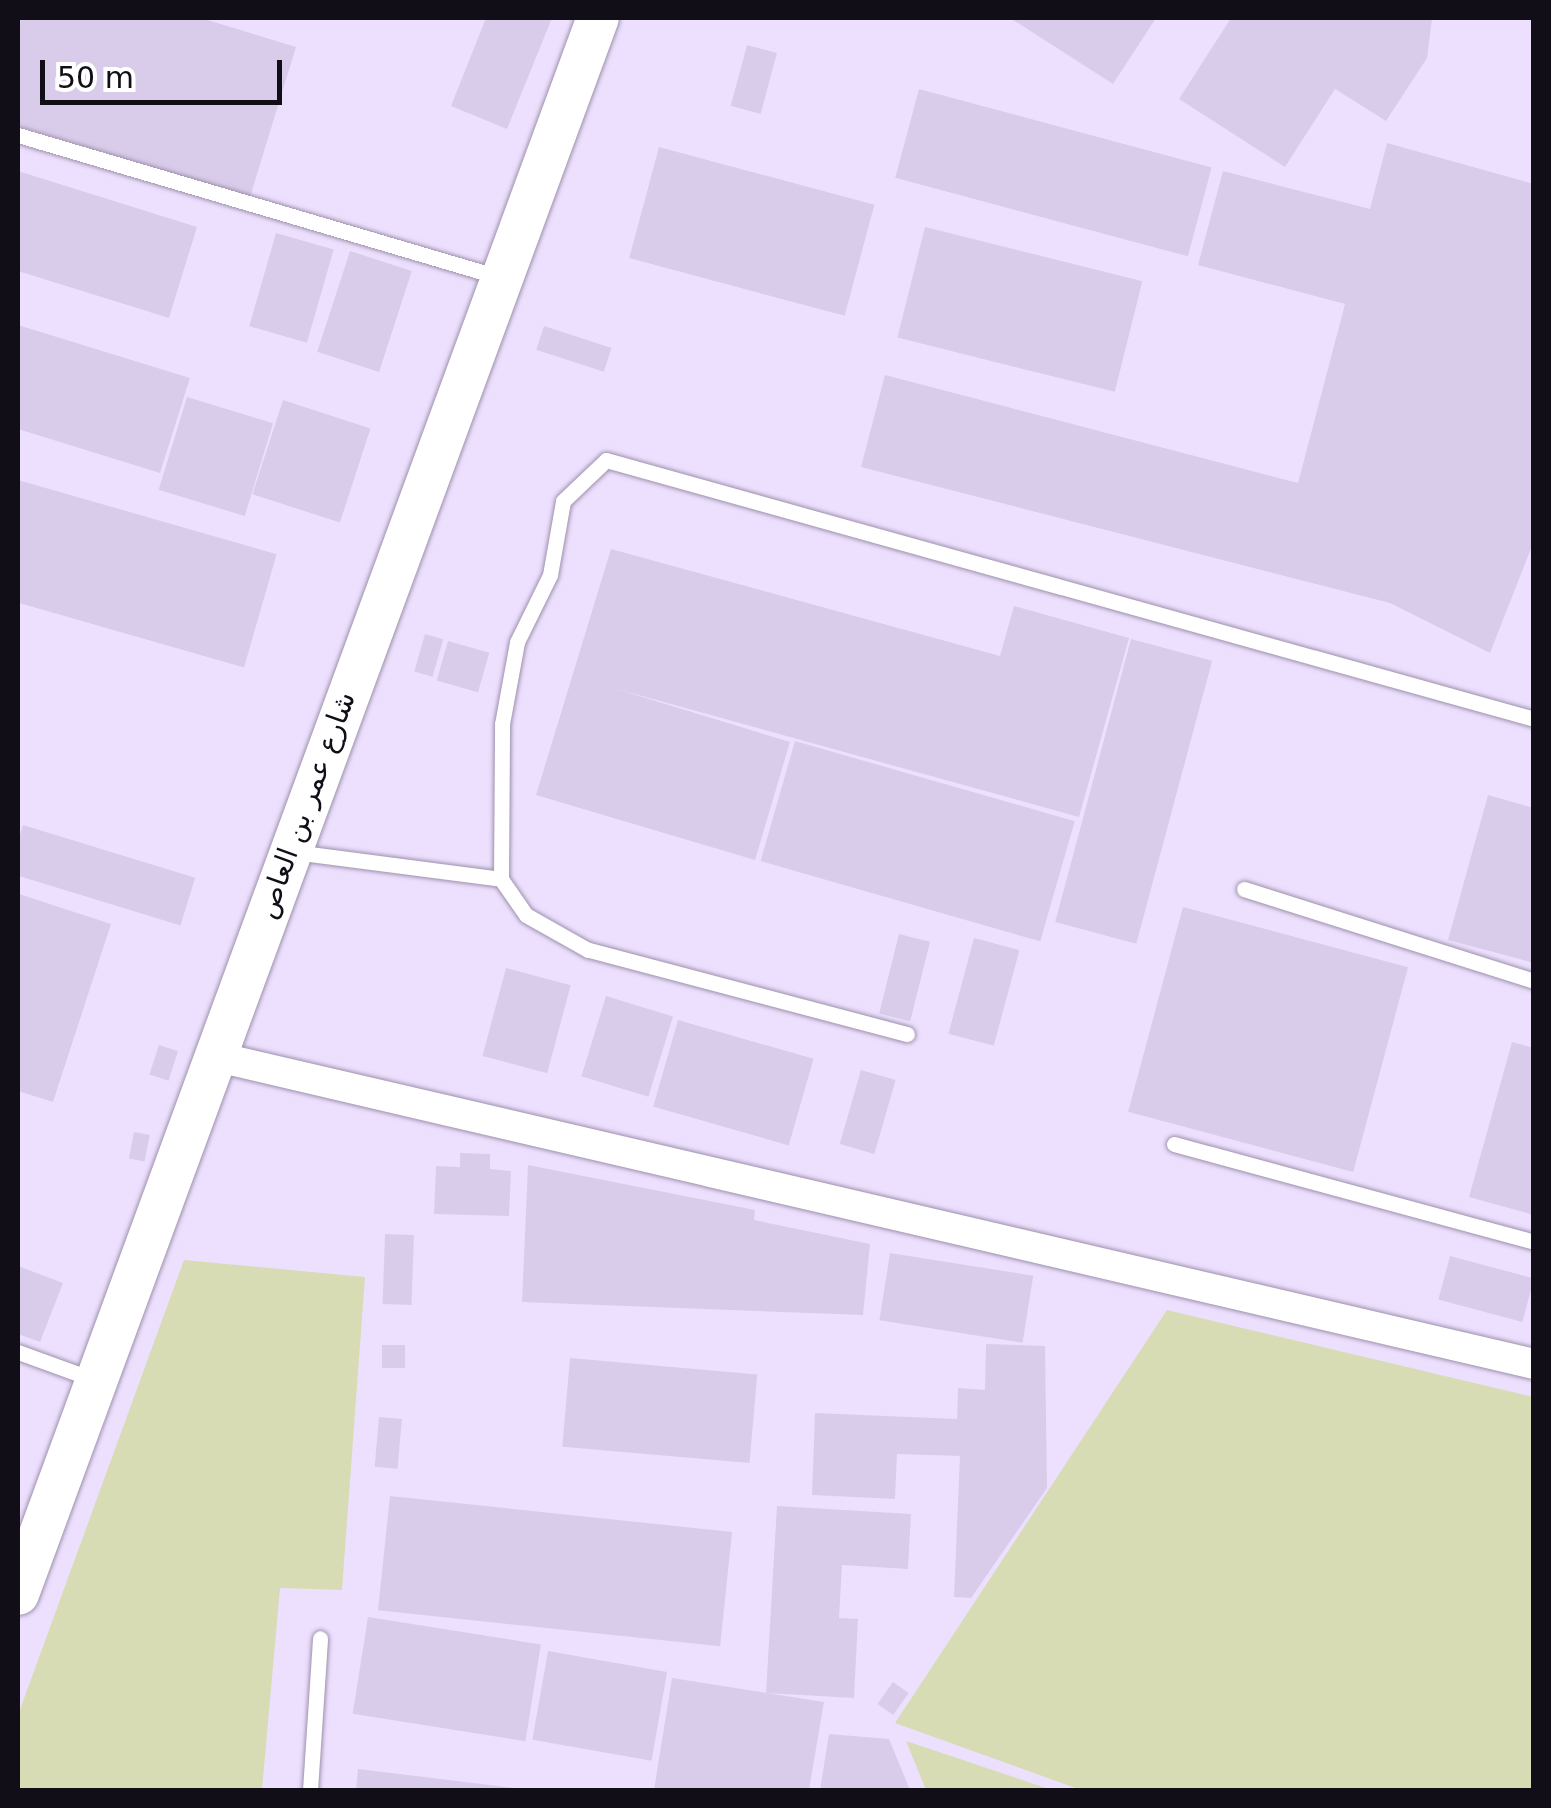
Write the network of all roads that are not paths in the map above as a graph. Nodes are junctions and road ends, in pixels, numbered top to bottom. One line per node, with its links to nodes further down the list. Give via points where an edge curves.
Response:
1 (598, 18): 3 (street, شارع عمر بن العاص)
2 (18, 135): 3 (lane)
3 (499, 277): 5 (street, شارع عمر بن العاص)
4 (1534, 719): 6 (lane, via 606,460 563,501 550,575 517,642 502,724)
5 (290, 852): 6 (lane); 10 (street, شارع عمر بن العاص)
6 (501, 879): 9 (lane, via 526,915 588,950)
7 (1244, 889): 8 (lane)
8 (1534, 981)
9 (907, 1034)
10 (213, 1056): 14 (street); 15 (street, شارع عمر بن العاص)
11 (1174, 1144): 12 (lane)
12 (1534, 1242)
13 (18, 1352): 15 (lane)
14 (1534, 1364)
15 (95, 1380): 16 (street, شارع عمر بن العاص)
16 (18, 1594)
17 (320, 1638): 18 (lane)
18 (310, 1790)

